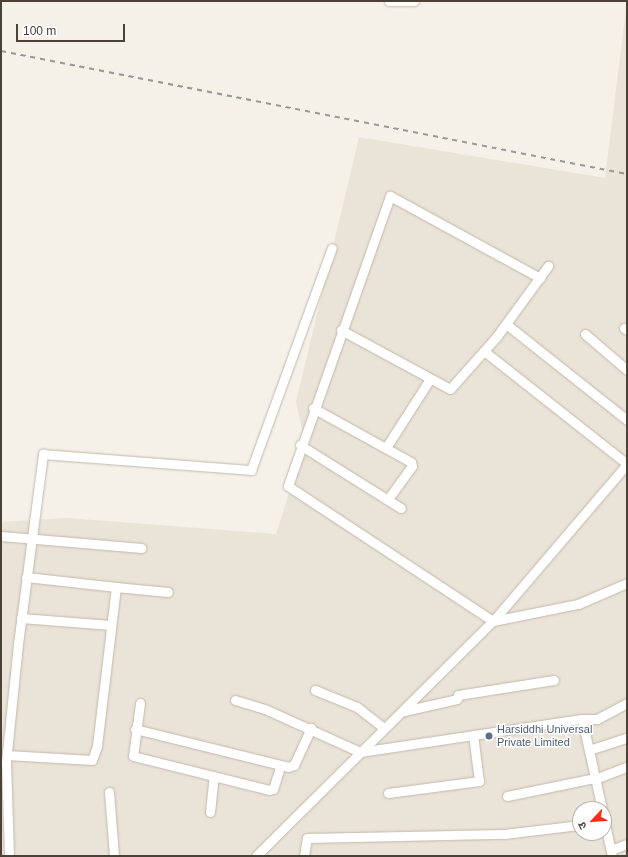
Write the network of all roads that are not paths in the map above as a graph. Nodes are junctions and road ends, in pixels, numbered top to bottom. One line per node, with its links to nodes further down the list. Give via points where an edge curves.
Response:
1 (388, 1): 2 (street)
2 (414, 1)
3 (332, 248): 20 (street, via 251,470 44,454)
4 (548, 266): 5 (street)
5 (540, 278): 6 (street); 7 (street, via 392,195)
6 (506, 324): 9 (street); 13 (street)
7 (341, 330): 11 (street); 12 (street)
8 (585, 334): 10 (street)
9 (484, 351): 11 (street, via 453,388); 16 (street)
10 (627, 370)
11 (430, 379): 15 (street)
12 (313, 408): 14 (street); 15 (street)
13 (627, 420)
14 (300, 445): 17 (street); 27 (street, via 287,480 289,488)
15 (387, 446): 17 (street, via 412,464)
16 (627, 464): 27 (street)
17 (388, 499): 18 (street)
18 (401, 508)
19 (1, 536): 20 (street)
20 (31, 537): 21 (street); 22 (street)
21 (141, 548)
22 (26, 577): 24 (street); 26 (street)
23 (627, 583): 27 (street, via 578,604)
24 (116, 587): 25 (street); 28 (street)
25 (168, 592)
26 (21, 618): 28 (street); 43 (street)
27 (493, 621): 34 (street)
28 (112, 625): 43 (street, via 94,758 88,761)
29 (554, 680): 34 (street, via 458,695 457,699)
30 (314, 690): 37 (street, via 357,707)
31 (235, 700): 36 (street)
32 (140, 703): 38 (street)
33 (627, 703): 35 (street, via 597,719)
34 (404, 711): 37 (street)
35 (582, 719): 39 (street); 41 (street)
36 (310, 728): 42 (street); 44 (street, via 294,766)
37 (384, 728): 42 (street)
38 (135, 729): 44 (street); 46 (street, via 132,756)
39 (473, 735): 42 (street); 49 (street, via 479,781)
40 (627, 738): 41 (street)
41 (589, 750): 47 (street)
42 (360, 752): 59 (street)
43 (7, 755): 57 (street)
44 (281, 765): 46 (street, via 273,789 269,790)
45 (627, 767): 47 (street)
46 (214, 776): 52 (street)
47 (595, 778): 50 (street); 51 (street)
48 (109, 792): 58 (street)
49 (388, 793)
50 (507, 796)
51 (600, 801)
52 (210, 812)
53 (572, 826): 60 (street, via 504,834 307,838)
54 (608, 841): 56 (street)
55 (627, 844): 56 (street)
56 (611, 853)
57 (9, 856)
58 (114, 856)
59 (256, 856)
60 (304, 856)

